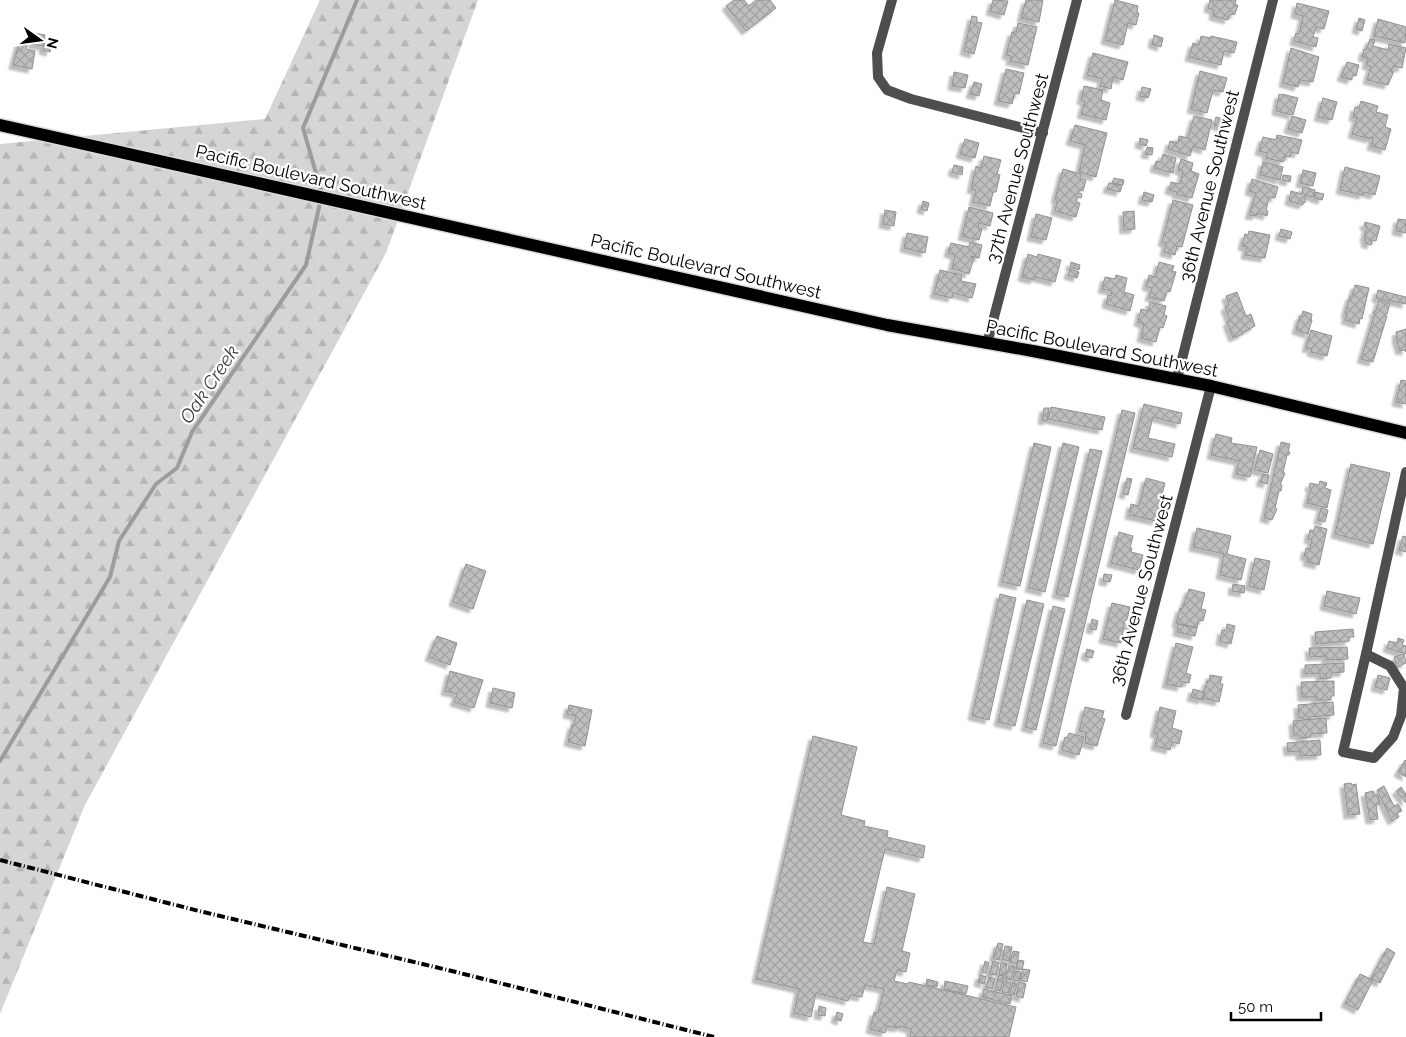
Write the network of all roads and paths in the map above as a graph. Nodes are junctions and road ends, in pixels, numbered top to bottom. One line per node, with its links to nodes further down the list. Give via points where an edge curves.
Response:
1 (892, 0): 5 (street, via 877,53 878,77 887,90)
2 (1078, 0): 5 (street, 37th Avenue Southwest)
3 (1273, 0): 7 (street, 36th Avenue Southwest)
4 (0, 125): 6 (main road, Pacific Boulevard Southwest, via 887,325)
5 (1043, 133): 6 (street, 37th Avenue Southwest)
6 (987, 344): 7 (main road, Pacific Boulevard Southwest)
7 (1177, 379): 8 (main road, Pacific Boulevard Southwest)
8 (1211, 386): 9 (main road, Pacific Boulevard Southwest); 12 (street, 36th Avenue Southwest)
9 (1406, 433)
10 (1406, 472): 11 (street)
11 (1366, 654): 11 (street, via 1390,666 1404,688 1401,716 1393,737 1374,758 1342,752)
12 (1126, 715)

